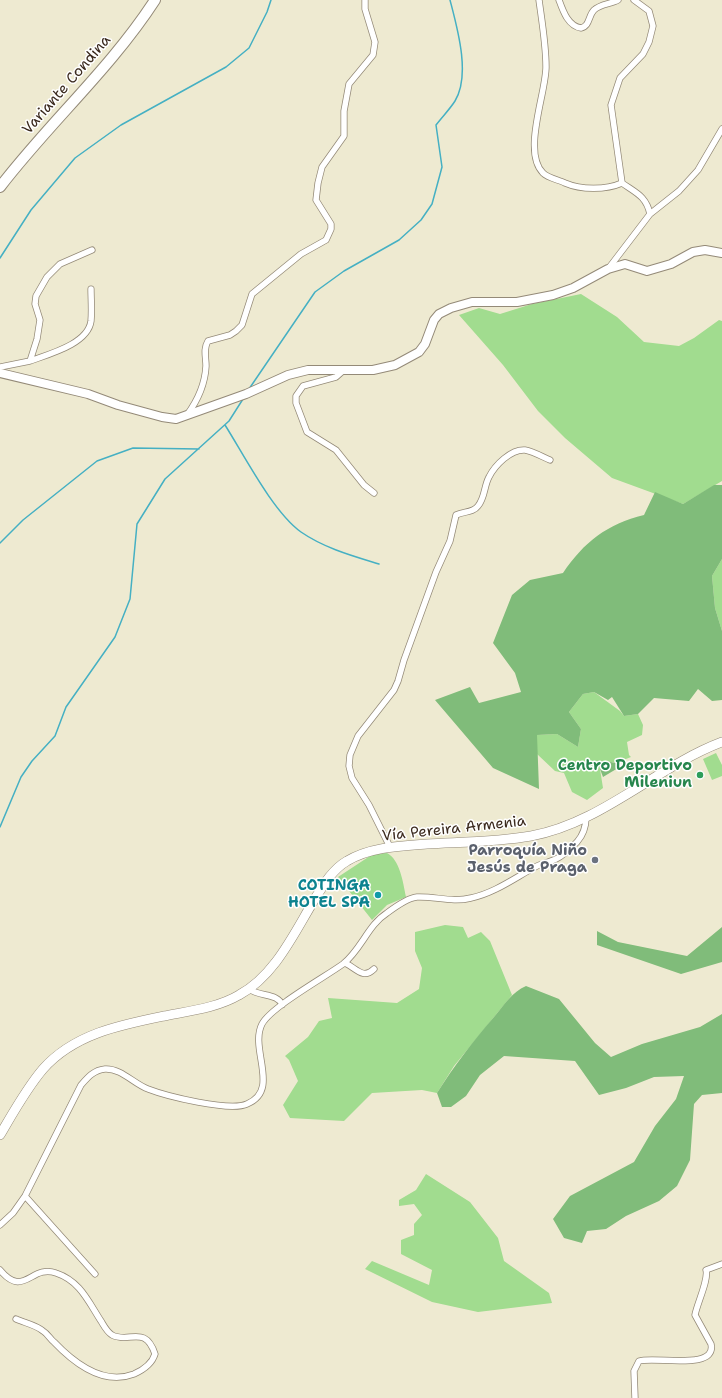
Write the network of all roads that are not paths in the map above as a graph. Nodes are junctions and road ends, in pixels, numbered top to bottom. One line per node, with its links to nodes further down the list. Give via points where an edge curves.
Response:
1 (155, 0): 9 (highway, Variante Condina, via 107,63)
2 (365, 0): 19 (street, via 375,48 373,55 349,84 344,111 344,136 322,167 316,192 319,207 331,224 330,235 322,243 301,254 252,294 242,325 236,331 208,341 205,346 205,376 201,391)
3 (539, 0): 8 (street, via 546,68 535,138 538,167 544,174 571,186 595,188)
4 (559, 0): 5 (street, via 565,16 576,27 581,28 586,26 596,8)
5 (618, 0)
6 (634, 0): 8 (street, via 649,11 653,26 643,54 620,78 611,105)
7 (722, 129): 10 (street, via 698,170)
8 (622, 183): 10 (street, via 644,198)
9 (0, 187)
10 (650, 214): 13 (street)
11 (92, 250): 15 (street, via 60,264 36,296 35,304 40,320)
12 (722, 254): 13 (street, via 705,250 694,252 671,264 647,271 625,264)
13 (608, 269): 17 (street, via 574,288 553,295 517,302 472,302 451,308 439,314 434,320 422,348 408,360 373,370)
14 (91, 289): 15 (street, via 91,322 83,337 58,352)
15 (30, 361): 16 (street)
16 (0, 367)
17 (346, 369): 19 (street, via 308,370); 21 (street, via 336,376 303,386 296,396 296,403 307,432 336,450 364,485)
18 (0, 373): 19 (street, via 88,394 162,418 176,419)
19 (187, 416)
20 (550, 460): 24 (street, via 524,450 510,454 489,476 479,505 473,511 456,515 450,541 436,572 394,690 352,747 349,766 352,778)
21 (374, 493)
22 (722, 742): 23 (main road, Vía Pereira Armenia)
23 (586, 817): 24 (main road, Vía Pereira Armenia, via 554,830 523,837); 25 (street, via 584,831 577,842 558,858 539,865 504,886 471,898 412,898 385,914 374,924)
24 (390, 847): 27 (main road, Vía Pereira Armenia, via 355,856 336,869 275,964)
25 (345, 963): 26 (street, via 362,974 370,973); 28 (street)
26 (374, 969)
27 (249, 989): 28 (street, via 257,994 276,997); 29 (main road, Vía Pereira Armenia, via 216,1005 116,1027 74,1044 42,1070)
28 (282, 1005): 30 (street, via 266,1019 260,1029 263,1086 257,1097 248,1104 240,1107 218,1106 148,1089 116,1071 105,1069 91,1074 80,1085)
29 (0, 1135)
30 (25, 1196): 31 (street, via 13,1213); 34 (street)
31 (0, 1225)
32 (722, 1264): 36 (street, via 706,1270 707,1276 695,1316 711,1344 710,1355 706,1359 696,1360 638,1361 634,1371)
33 (0, 1270): 35 (street, via 6,1278 18,1282 46,1271 69,1278 79,1286 107,1331 117,1336 144,1338 150,1343 155,1354 152,1361 134,1374 117,1378 108,1377 80,1366 45,1332)
34 (95, 1274)
35 (16, 1319)
36 (635, 1398)

